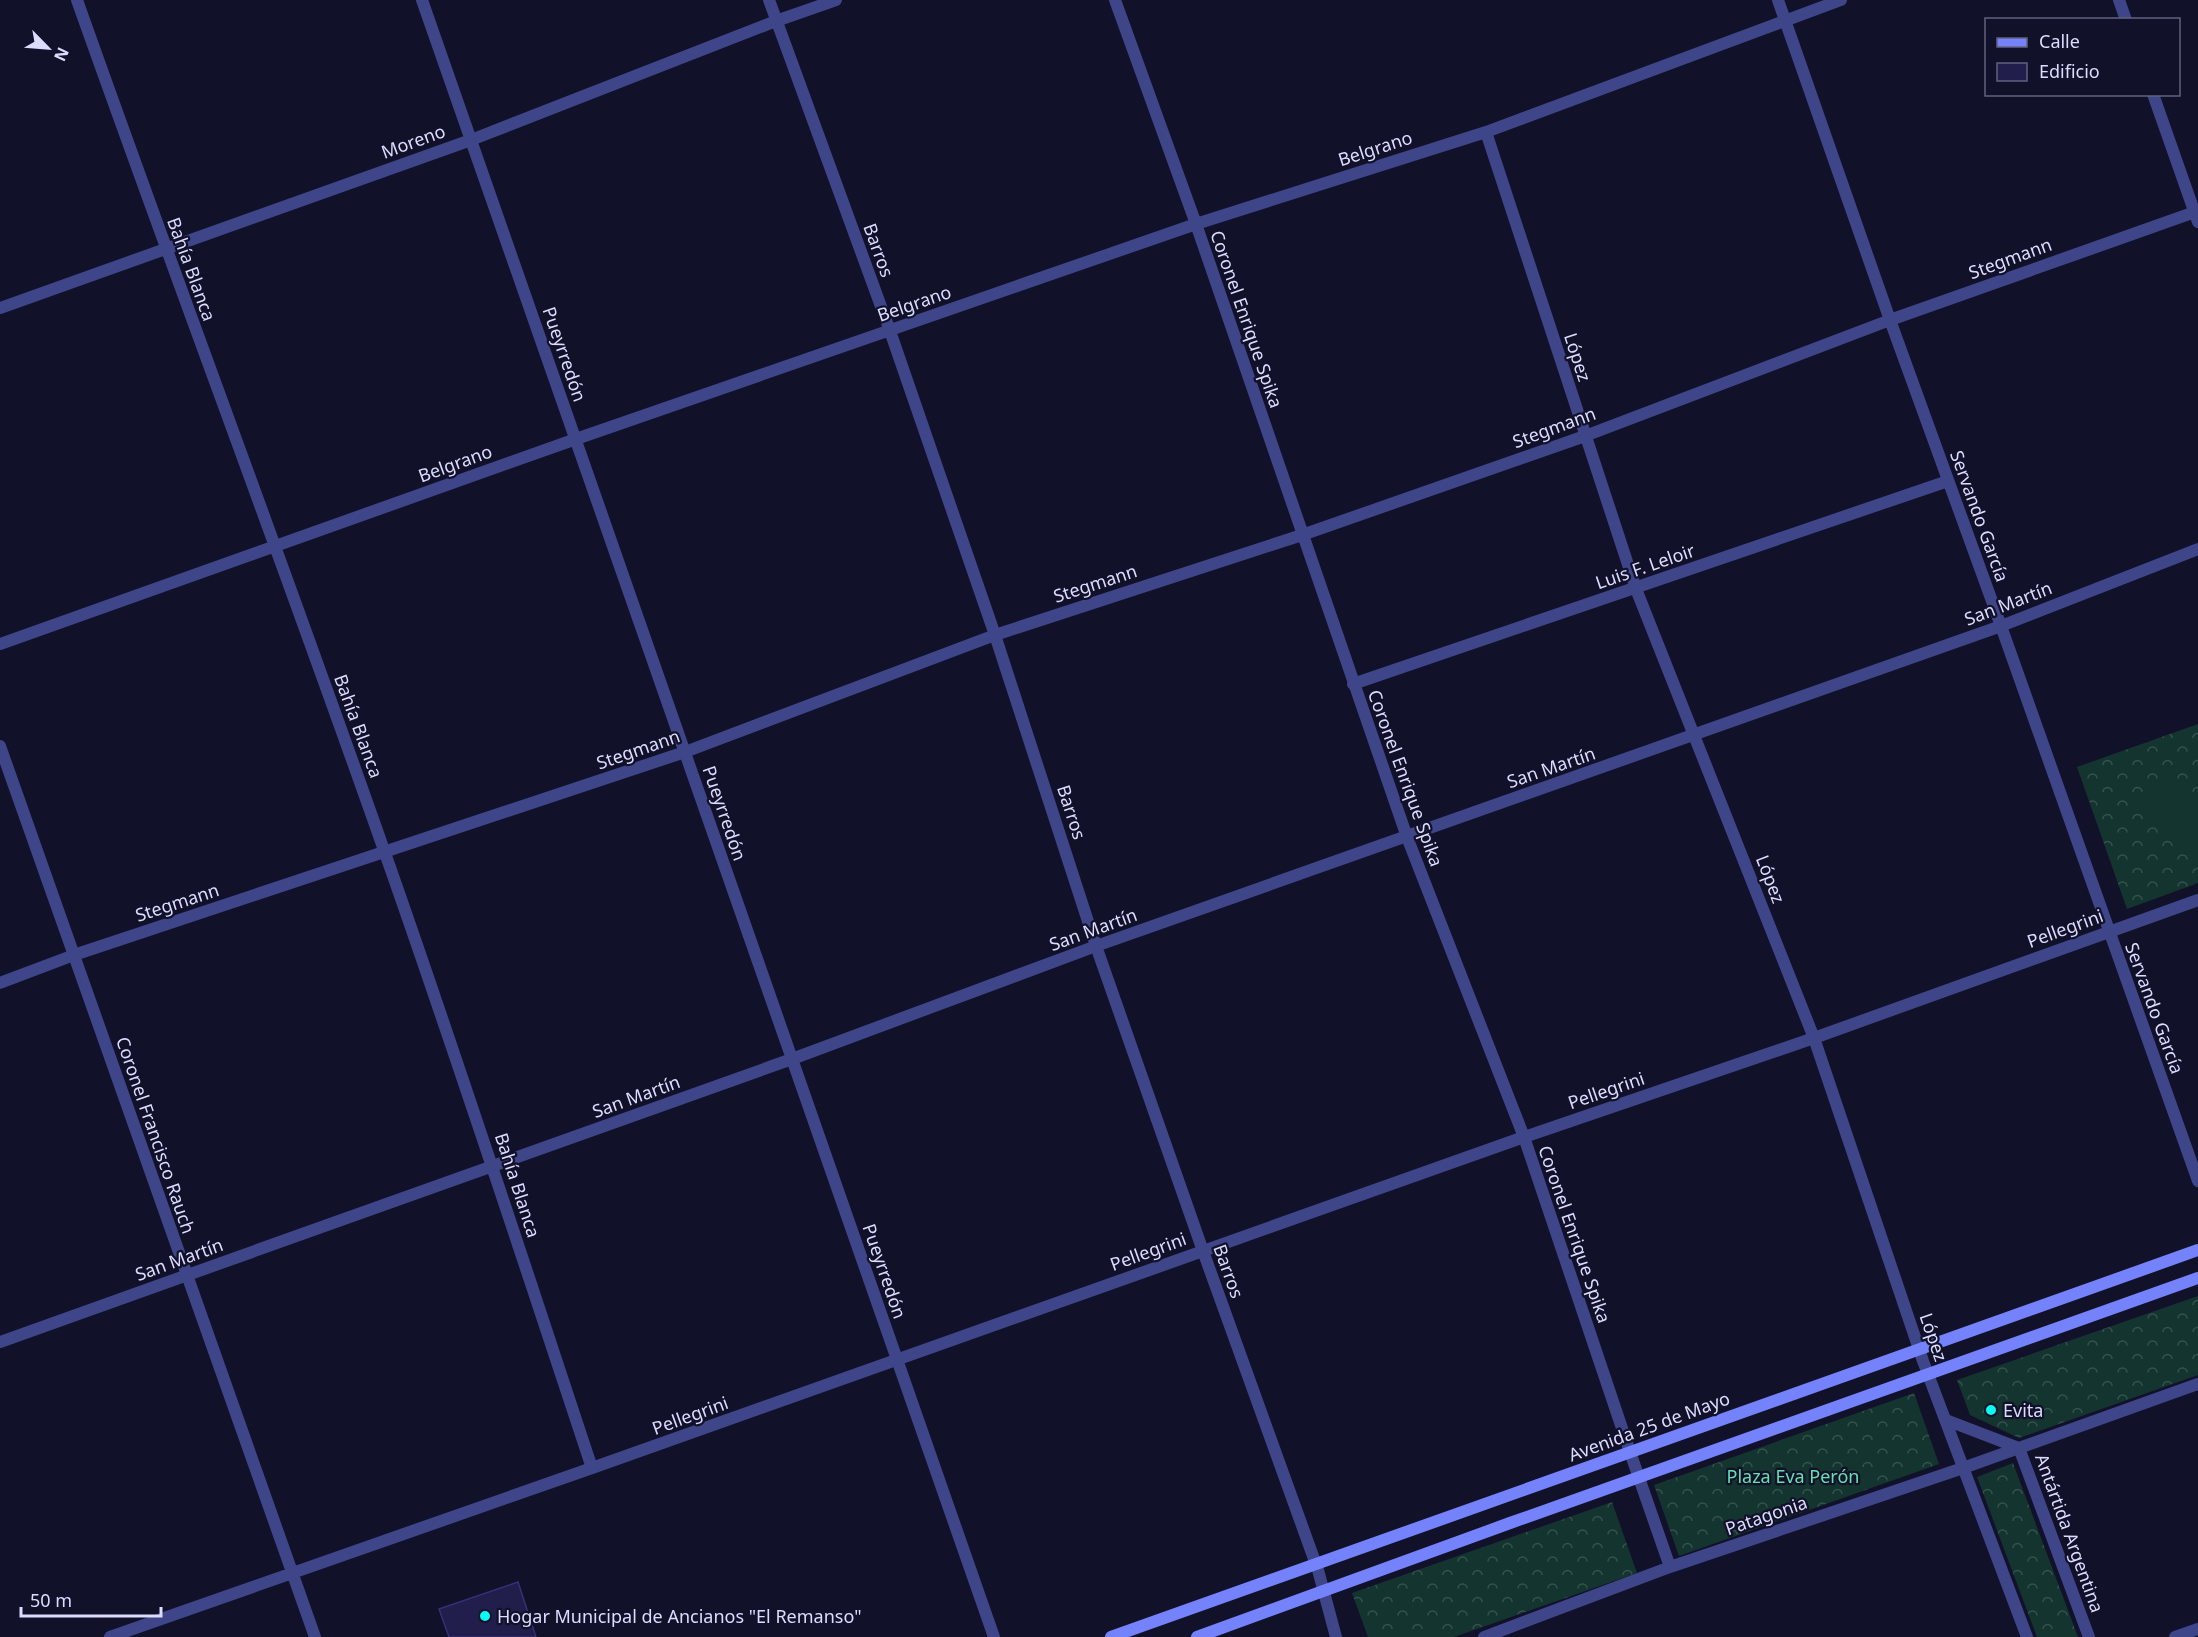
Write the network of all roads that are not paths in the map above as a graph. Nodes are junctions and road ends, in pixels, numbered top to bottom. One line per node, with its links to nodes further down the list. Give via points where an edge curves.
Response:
1 (77, 0): 17 (street, Bahía Blanca)
2 (422, 0): 14 (street, Pueyrredón)
3 (769, 0): 10 (street, Barros)
4 (836, 0): 10 (street, Moreno)
5 (1115, 0): 16 (street, Coronel Enrique Spika)
6 (1778, 0): 11 (street, Servando García)
7 (1841, 0): 11 (street, Belgrano)
8 (2119, 0): 9 (street)
9 (2125, 18)
10 (776, 21): 14 (street, Moreno); 20 (street, Barros)
11 (1785, 21): 13 (street, Belgrano); 19 (street, Servando García)
12 (2154, 96): 15 (street)
13 (1486, 132): 16 (street, Belgrano); 21 (street, López)
14 (471, 140): 17 (street, Moreno); 22 (street, Pueyrredón)
15 (2197, 215): 19 (street, Stegmann)
16 (1196, 224): 20 (street, Belgrano); 24 (street, Coronel Enrique Spika)
17 (165, 249): 18 (street, Moreno); 25 (street, Bahía Blanca)
18 (0, 308)
19 (1890, 320): 21 (street, Stegmann); 23 (street, Servando García)
20 (890, 331): 22 (street, Belgrano); 29 (street, Barros)
21 (1584, 436): 24 (street, Stegmann); 27 (street, López)
22 (576, 439): 25 (street, Belgrano); 34 (street, Pueyrredón)
23 (1948, 481): 27 (street, Luis F. Leloir); 28 (street, Servando García)
24 (1302, 535): 29 (street, Stegmann); 31 (street, Coronel Enrique Spika)
25 (276, 548): 30 (street, Belgrano); 36 (street, Bahía Blanca)
26 (2198, 549): 28 (street, San Martín)
27 (1636, 589): 31 (street, Luis F. Leloir); 32 (street, López)
28 (2001, 626): 32 (street, San Martín); 38 (street, Servando García)
29 (995, 635): 34 (street, Stegmann); 39 (street, Barros)
30 (0, 644)
31 (1353, 684): 35 (street, Coronel Enrique Spika)
32 (1695, 735): 35 (street, San Martín); 42 (street, López)
33 (0, 746): 40 (street, Coronel Francisco Rauch)
34 (685, 752): 36 (street, Stegmann); 43 (street, Pueyrredón)
35 (1407, 837): 39 (street, San Martín); 44 (street, Coronel Enrique Spika)
36 (385, 853): 40 (street, Stegmann); 45 (street, Bahía Blanca)
37 (2198, 900): 38 (street, Pellegrini)
38 (2108, 932): 42 (street, Pellegrini); 46 (street, Servando García)
39 (1096, 946): 43 (street, San Martín); 48 (street, Barros)
40 (74, 955): 41 (street, Stegmann); 49 (street, Coronel Francisco Rauch)
41 (0, 983)
42 (1814, 1038): 44 (street, Pellegrini); 52 (street, López)
43 (792, 1059): 45 (street, San Martín); 53 (street, Pueyrredón)
44 (1524, 1137): 48 (street, Pellegrini); 58 (street, Coronel Enrique Spika)
45 (493, 1166): 49 (street, San Martín); 59 (street, Bahía Blanca)
46 (2198, 1180)
47 (2198, 1250): 52 (main road, Avenida 25 de Mayo)
48 (1203, 1251): 53 (street, Pellegrini); 62 (street, Barros)
49 (186, 1276): 51 (street, San Martín); 64 (street, Coronel Francisco Rauch)
50 (2198, 1278): 54 (main road)
51 (0, 1342)
52 (1919, 1349): 54 (street, López); 58 (main road, Avenida 25 de Mayo)
53 (897, 1360): 59 (street, Pellegrini); 69 (street, Pueyrredón)
54 (1928, 1374): 56 (street, López); 61 (main road)
55 (2198, 1384): 57 (street, Patagonia)
56 (1946, 1420): 57 (street, Antártida Argentina); 60 (street, López)
57 (2019, 1448): 60 (street, Patagonia); 75 (street, Antártida Argentina)
58 (1629, 1452): 61 (street, Coronel Enrique Spika); 62 (main road, Avenida 25 de Mayo)
59 (592, 1468): 64 (street, Pellegrini)
60 (1963, 1468): 63 (street, Patagonia); 74 (street, López)
61 (1639, 1478): 63 (street, Coronel Enrique Spika); 65 (main road)
62 (1316, 1564): 65 (street, Barros); 70 (main road, Avenida 25 de Mayo)
63 (1670, 1567): 73 (street, Patagonia)
64 (293, 1573): 67 (street, Pellegrini); 68 (street, Coronel Francisco Rauch)
65 (1324, 1591): 71 (main road); 72 (street, Barros)
66 (2198, 1629): 76 (street)
67 (110, 1637)
68 (315, 1637)
69 (994, 1637)
70 (1111, 1637)
71 (1197, 1637)
72 (1336, 1637)
73 (1484, 1637)
74 (2027, 1637)
75 (2089, 1637)
76 (2175, 1637)

